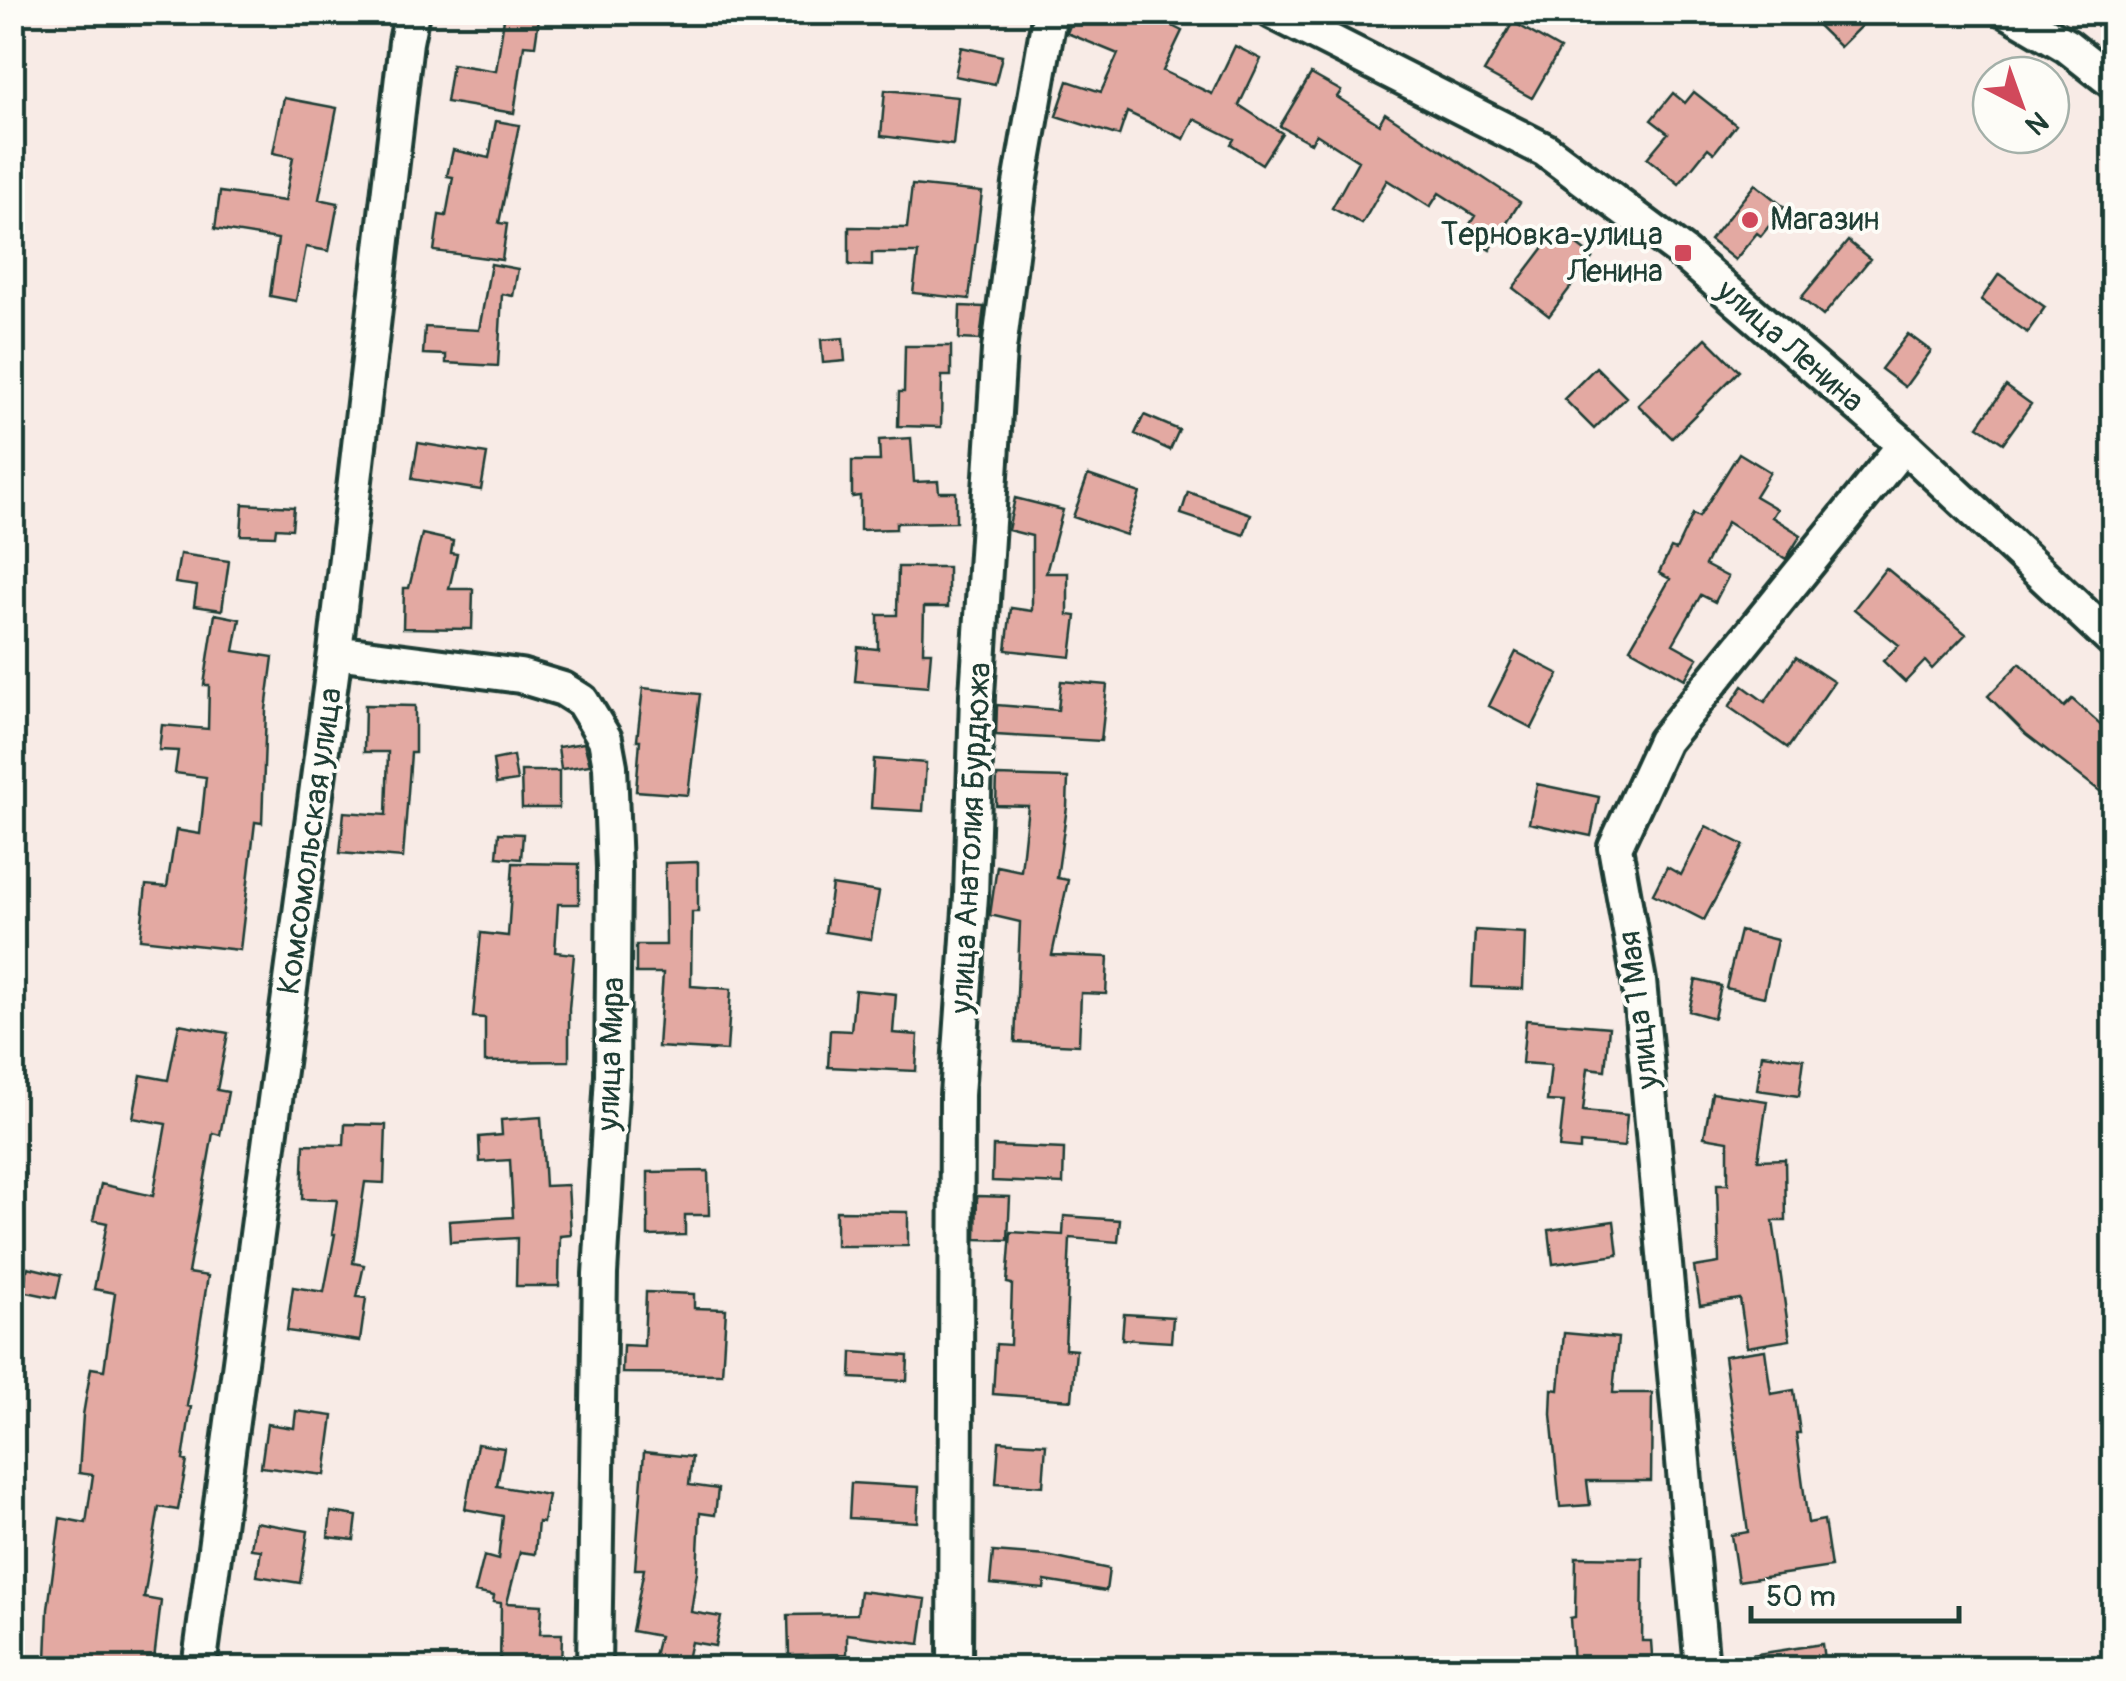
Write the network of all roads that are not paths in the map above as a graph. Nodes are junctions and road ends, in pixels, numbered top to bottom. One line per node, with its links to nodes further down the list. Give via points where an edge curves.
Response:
1 (412, 12): 8 (street, Комсомольская улица)
2 (1050, 12): 11 (street, улица Анатолия Бурдюжа, via 999,350 978,676 957,1096)
3 (1273, 12): 6 (street, улица Ленина, via 1545,150 1683,253)
4 (2009, 12): 5 (street)
5 (2114, 83)
6 (1904, 445): 7 (street, улица Ленина); 12 (street, улица 1 Мая, via 1664,741 1616,847 1639,982)
7 (2114, 642)
8 (336, 652): 9 (street, Комсомольская улица); 10 (street, улица Мира, via 520,676 562,689 582,701 605,739 614,868 612,1076 600,1274)
9 (199, 1668)
10 (594, 1668)
11 (955, 1668)
12 (1702, 1668)

